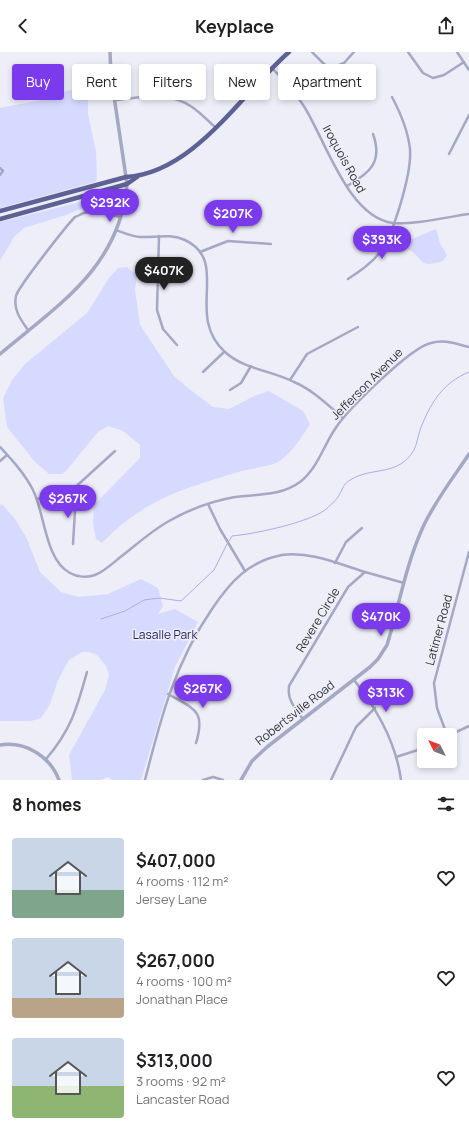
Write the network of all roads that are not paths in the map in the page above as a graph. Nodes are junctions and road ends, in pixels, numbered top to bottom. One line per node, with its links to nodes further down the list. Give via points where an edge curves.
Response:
1 (110, 52): 8 (street)
2 (289, 52): 9 (highway)
3 (312, 52): 4 (street, via 325,65 332,68 344,63)
4 (354, 52)
5 (408, 52): 7 (street, via 423,73 433,78 444,75)
6 (457, 52): 7 (street)
7 (464, 62): 10 (street)
8 (111, 64)
9 (272, 68): 15 (highway); 23 (street, Iroquois Road, via 305,108)
10 (469, 70)
11 (392, 97): 28 (street, via 405,125 410,151 408,177)
12 (131, 98): 15 (street, via 157,96 183,102 194,108)
13 (114, 100): 20 (street)
14 (469, 115): 17 (street)
15 (216, 128): 21 (highway, via 177,160)
16 (373, 134): 23 (street, via 377,146 374,162 367,173)
17 (449, 154)
18 (0, 168): 19 (street, via 3,171)
19 (0, 175)
20 (126, 177): 21 (highway); 22 (street); 24 (highway)
21 (136, 177): 22 (highway)
22 (127, 184): 26 (street); 27 (highway)
23 (347, 186): 28 (street, Iroquois Road, via 364,210)
24 (0, 212)
25 (469, 214): 28 (street, Iroquois Road)
26 (120, 217): 29 (street); 35 (street, via 86,212 76,217 62,234 17,294 17,313)
27 (0, 219)
28 (393, 223): 33 (street, via 380,253)
29 (116, 230): 30 (street, via 139,237); 35 (street, via 106,253 90,275)
30 (159, 236): 32 (street, via 183,239); 36 (street, via 157,310 163,328)
31 (271, 244): 32 (street, via 228,241)
32 (200, 252): 38 (street, via 208,271 208,327 214,341)
33 (348, 279)
34 (358, 327): 42 (street, via 307,354)
35 (28, 330): 39 (street)
36 (177, 345)
37 (469, 347): 44 (street, Jefferson Avenue, via 444,341 417,349)
38 (224, 352): 40 (street, via 237,361); 41 (street)
39 (0, 354)
40 (251, 366): 42 (street); 43 (street, via 241,383)
41 (203, 372)
42 (290, 380): 44 (street, via 310,391)
43 (230, 390)
44 (343, 418): 52 (street, Jefferson Avenue, via 330,436 314,468 292,487 273,494 235,497)
45 (0, 447): 48 (street, Jefferson Avenue)
46 (115, 451): 50 (street)
47 (469, 454): 59 (street, Robertsville Road, via 441,495 424,527)
48 (7, 455): 49 (street); 51 (street, Jefferson Avenue, via 26,478)
49 (0, 461)
50 (68, 493): 51 (street); 54 (street, via 76,511)
51 (37, 499): 52 (street, Jefferson Avenue, via 58,563 72,574 88,576 101,572 169,521)
52 (208, 504): 57 (street)
53 (362, 528): 56 (street, via 346,542)
54 (73, 544)
55 (469, 552): 66 (street, Latimer Road, via 434,683 436,708)
56 (335, 563): 57 (street, via 293,554 262,561); 58 (street)
57 (245, 571): 62 (street, via 228,587 200,627)
58 (365, 572): 59 (street); 64 (street, Revere Circle, via 348,587 289,686 290,701)
59 (405, 583): 61 (street, Robertsville Road, via 384,651 375,663)
60 (87, 672): 72 (street, via 72,721)
61 (354, 680): 63 (street); 64 (street, Robertsville Road)
62 (168, 694): 68 (street, via 199,715 201,725); 74 (street)
63 (375, 708): 71 (street); 78 (street, via 356,727)
64 (303, 718): 77 (street, Robertsville Road, via 261,752)
65 (469, 726): 67 (street)
66 (446, 728)
67 (457, 731)
68 (196, 743)
69 (0, 745): 72 (street, via 23,746)
70 (417, 750): 71 (street)
71 (396, 757): 79 (street)
72 (46, 759): 73 (street)
73 (59, 780)
74 (145, 780)
75 (203, 780): 76 (street, via 213,777)
76 (223, 780)
77 (241, 780)
78 (331, 780)
79 (401, 780)

